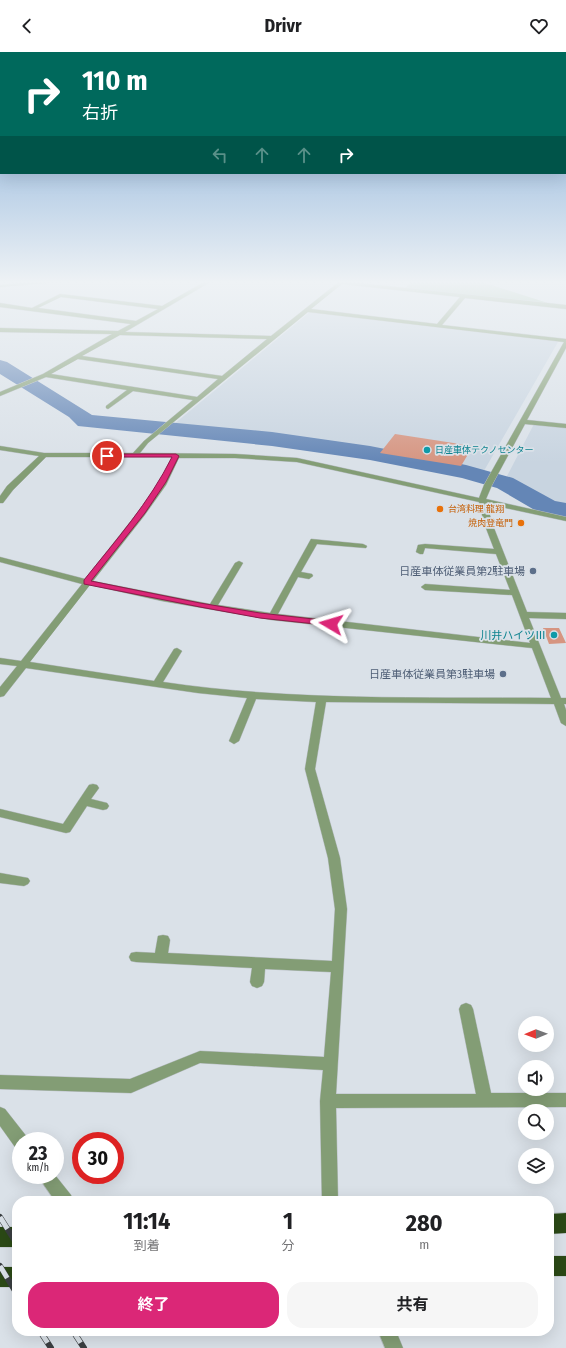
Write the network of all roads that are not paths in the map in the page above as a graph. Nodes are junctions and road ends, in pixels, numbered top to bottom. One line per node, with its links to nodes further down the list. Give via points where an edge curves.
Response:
1 (104, 341): 4 (street)
2 (268, 341): 6 (street)
3 (566, 342): 11 (street)
4 (77, 357): 5 (street); 6 (street)
5 (45, 375): 7 (street); 8 (street)
6 (224, 378): 9 (street)
7 (131, 389): 9 (street); 10 (street)
8 (0, 394)
9 (199, 399): 15 (street, via 146,442)
10 (108, 407)
11 (523, 422): 12 (street); 17 (street)
12 (566, 426)
13 (0, 448): 14 (street)
14 (44, 455): 15 (street); 18 (street)
15 (135, 455): 16 (street)
16 (176, 456): 17 (street, via 297,460); 27 (street, via 143,512)
17 (482, 500): 19 (street); 22 (street)
18 (0, 501)
19 (566, 519)
20 (363, 546): 25 (street, via 350,542 314,541)
21 (420, 552): 22 (street, via 421,547 428,544)
22 (500, 552): 29 (street)
23 (0, 559): 27 (street)
24 (239, 563): 30 (street)
25 (296, 574): 26 (street); 33 (street)
26 (309, 576)
27 (86, 582): 30 (street); 37 (street)
28 (425, 587): 29 (street)
29 (515, 593): 31 (street)
30 (212, 607): 33 (street)
31 (524, 615): 32 (street); 34 (street)
32 (566, 616)
33 (272, 617): 34 (street)
34 (536, 646): 42 (street)
35 (177, 651): 38 (street)
36 (0, 661): 37 (street)
37 (22, 665): 38 (street); 39 (street)
38 (157, 684): 40 (street)
39 (0, 694)
40 (253, 695): 41 (street); 44 (street)
41 (320, 699): 42 (street); 55 (street, via 310,769 334,858 341,909)
42 (562, 701): 43 (street)
43 (566, 723)
44 (234, 741)
45 (93, 788): 46 (street)
46 (84, 801): 47 (street); 48 (street, via 66,829)
47 (103, 806)
48 (0, 813)
49 (0, 878): 50 (street)
50 (24, 881)
51 (163, 940): 53 (street)
52 (136, 957): 53 (street)
53 (160, 958): 54 (street)
54 (259, 963): 55 (street); 56 (street)
55 (338, 967): 58 (street)
56 (257, 982)
57 (466, 1009): 62 (street)
58 (331, 1064): 59 (street, via 200,1057 131,1086); 61 (street)
59 (0, 1082)
60 (566, 1100): 62 (street)
61 (328, 1101): 62 (street); 67 (street)
62 (485, 1101)
63 (0, 1114): 64 (street)
64 (14, 1132)
65 (52, 1184): 66 (street)
66 (61, 1196)
67 (330, 1196)
68 (554, 1224): 69 (highway)
69 (566, 1224)
70 (0, 1237): 71 (highway)
71 (12, 1237)
72 (554, 1266): 73 (highway)
73 (566, 1266)
74 (0, 1277): 75 (highway)
75 (12, 1277)
76 (389, 1336): 77 (street)
77 (394, 1348)

